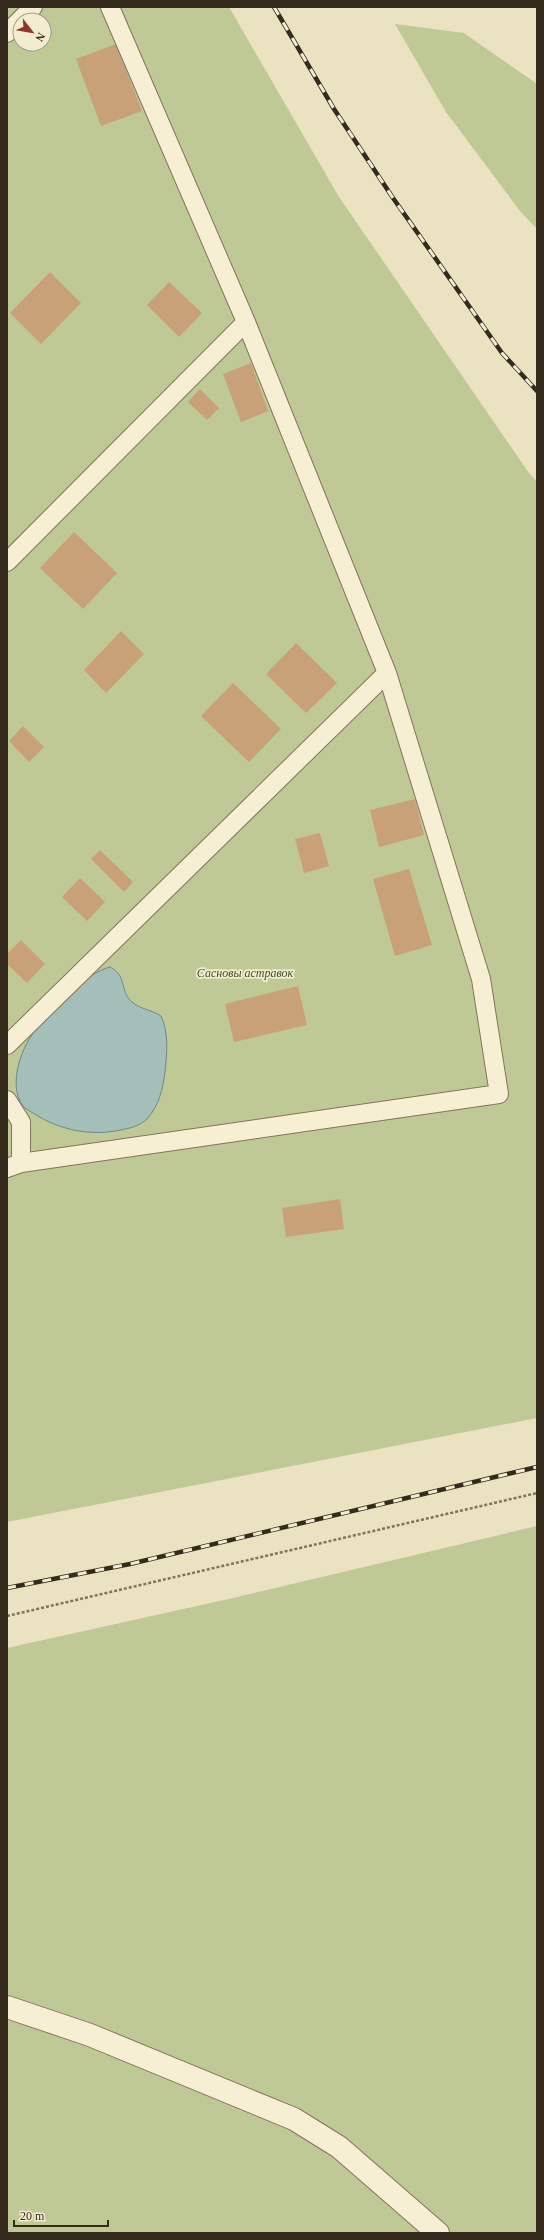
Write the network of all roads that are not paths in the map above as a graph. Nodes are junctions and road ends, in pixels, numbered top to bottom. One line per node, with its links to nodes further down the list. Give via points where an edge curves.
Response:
1 (32, 7): 3 (lane)
2 (110, 7): 4 (lane)
3 (7, 33)
4 (246, 322): 5 (lane); 6 (lane)
5 (7, 562)
6 (387, 673): 7 (lane); 9 (lane, via 481,979 499,1094)
7 (7, 1045)
8 (7, 1100): 9 (lane, via 21,1122)
9 (14, 1166)
10 (7, 2007): 11 (street, via 90,2035 294,2119 339,2148)
11 (438, 2233)

